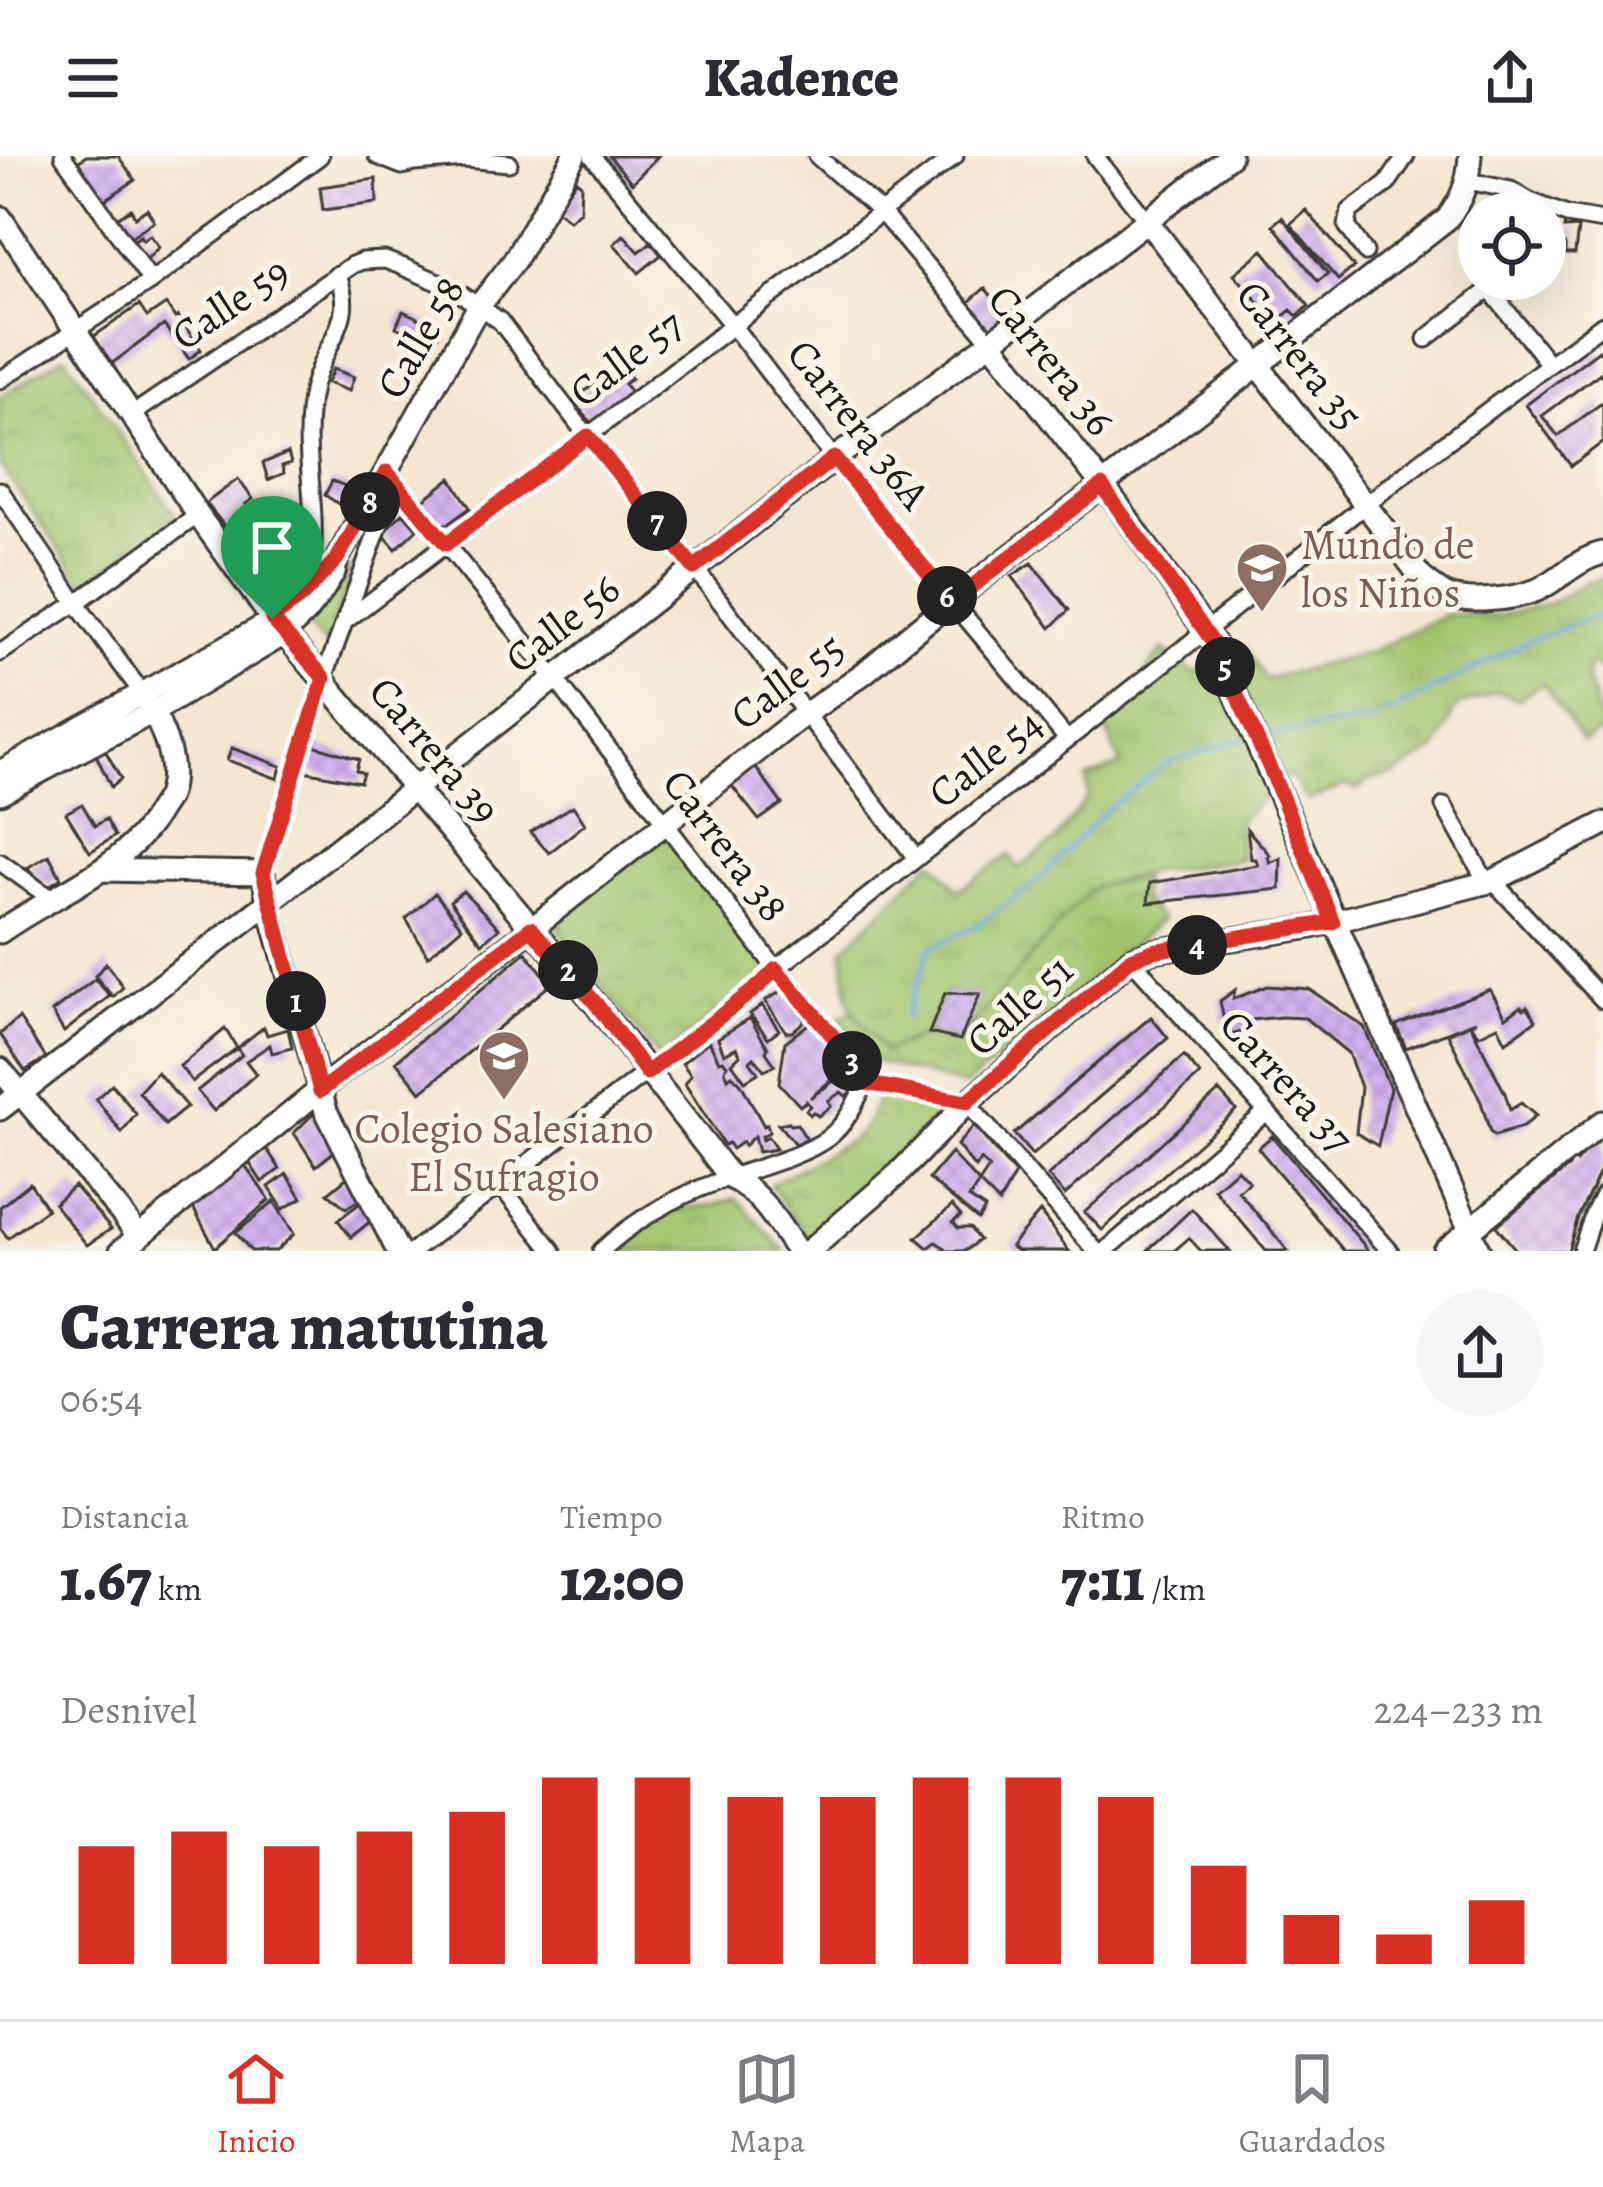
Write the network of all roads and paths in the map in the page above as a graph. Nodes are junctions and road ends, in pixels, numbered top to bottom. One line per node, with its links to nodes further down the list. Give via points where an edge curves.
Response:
1 (63, 156): 21 (street)
2 (320, 156): 21 (street)
3 (377, 156): 12 (street, via 403,166)
4 (574, 156): 22 (street, Calle 58)
5 (592, 156): 24 (street, Carrera 36A)
6 (817, 156): 15 (street, Carrera 36)
7 (955, 156): 15 (street, Calle 57)
8 (1095, 156): 18 (street, Carrera 35)
9 (1230, 156): 18 (street, Calle 56)
10 (1406, 156): 19 (street, via 1387,184 1350,212 1347,226)
11 (1470, 156): 14 (street)
12 (416, 159): 13 (street)
13 (508, 163)
14 (1468, 181): 17 (street); 28 (street, Calle 55, via 1448,219)
15 (880, 212): 24 (street, Calle 57); 27 (street, Carrera 36)
16 (0, 218): 25 (street, Carrera 39)
17 (1603, 220)
18 (1148, 222): 27 (street, Calle 56); 28 (street, Carrera 35)
19 (1365, 252)
20 (337, 274): 22 (street, Calle 59, via 386,260); 31 (street, Calle 59); 44 (street, via 345,309 309,410)
21 (151, 280): 25 (street)
22 (479, 306): 32 (street, via 500,321); 34 (street, Calle 58)
23 (1603, 324): 29 (street, Calle 54)
24 (733, 326): 32 (street, Calle 57); 33 (street, Carrera 36A)
25 (76, 329): 30 (street); 31 (street, Carrera 39)
26 (1426, 339): 29 (street, via 1487,291)
27 (992, 342): 33 (street, Calle 56); 35 (street, Carrera 36)
28 (1258, 364): 35 (street, Calle 55); 37 (street, Carrera 35)
29 (1549, 364): 37 (street, Calle 54)
30 (0, 380)
31 (133, 413): 38 (street, Carrera 39)
32 (588, 436): 40 (street, Calle 57); 43 (street)
33 (834, 458): 43 (street, Calle 56); 45 (street, Carrera 36A)
34 (384, 478): 40 (street, Carrera 38); 42 (street, Calle 58); 47 (street, via 382,518)
35 (1102, 486): 45 (street, Calle 55); 49 (street, Carrera 36)
36 (0, 490): 39 (street)
37 (1366, 504): 41 (street, Carrera 35, via 1420,577 1447,596 1537,590); 49 (street, Calle 54)
38 (198, 515): 46 (street); 48 (street, Carrera 39)
39 (7, 517): 46 (street)
40 (446, 544): 47 (street, Calle 57); 52 (street, Carrera 38)
41 (1598, 551)
42 (337, 559): 44 (street, Calle 58); 48 (street, Calle 58, via 305,614)
43 (694, 568): 52 (street, Calle 56); 54 (street)
44 (312, 584): 48 (street, Calle 58)
45 (952, 602): 54 (street, Calle 55); 55 (street, Carrera 36A)
46 (76, 603): 50 (street); 53 (street)
47 (344, 622): 51 (street)
48 (278, 626): 51 (street, Carrera 39); 53 (street, Calle 58)
49 (1205, 631): 55 (street, Calle 54); 70 (street)
50 (0, 653)
51 (324, 678): 58 (street, Carrera 39); 66 (street)
52 (555, 679): 58 (street, Calle 56); 61 (street, Carrera 38)
53 (147, 702): 57 (street, Calle 58); 59 (street, Calle 58); 65 (street, via 170,753 170,792 143,835)
54 (806, 713): 61 (street, Calle 55); 63 (street)
55 (1067, 739): 63 (street, Calle 54)
56 (0, 746): 57 (street)
57 (7, 769)
58 (413, 787): 68 (street, Calle 56); 71 (street, Carrera 39)
59 (0, 793)
60 (1444, 806): 67 (street)
61 (665, 824): 71 (street, Calle 55); 75 (street, Carrera 38)
62 (1603, 824): 67 (street, Calle 51)
63 (916, 858): 75 (street, Calle 54)
64 (0, 862): 69 (street)
65 (101, 869): 66 (street); 69 (street)
66 (263, 873): 68 (street)
67 (1490, 882): 70 (street, Calle 51); 76 (street)
68 (268, 902): 80 (street); 81 (street, Calle 56)
69 (50, 903): 72 (street); 73 (street)
70 (1333, 922): 74 (street, Calle 51); 89 (street)
71 (531, 928): 78 (street, Carrera 39); 80 (street, Calle 55)
72 (0, 932)
73 (0, 944)
74 (1131, 959): 82 (street, Calle 51); 84 (street, Carrera 37)
75 (776, 969): 78 (street, Calle 54); 79 (street, Carrera 38)
76 (1603, 1000)
77 (0, 1070): 81 (street)
78 (647, 1073): 86 (street, Carrera 39); 87 (street, Calle 54)
79 (865, 1083): 82 (street); 86 (street, via 848,1119 826,1139)
80 (320, 1091): 90 (street, Calle 55); 91 (street)
81 (20, 1094): 83 (street, Calle 56); 90 (street, via 122,1214)
82 (967, 1102): 96 (street, Calle 51); 97 (street)
83 (0, 1109)
84 (1266, 1112): 97 (street); 98 (street, Carrera 37)
85 (1603, 1122): 89 (street)
86 (731, 1178): 94 (street, via 622,1230); 95 (street, Carrera 39, via 748,1186)
87 (500, 1185): 92 (street, Calle 54); 93 (street)
88 (1603, 1195): 100 (street)
89 (1474, 1241): 99 (street)
90 (136, 1246)
91 (398, 1251)
92 (413, 1251)
93 (553, 1251)
94 (601, 1251)
95 (796, 1251)
96 (809, 1251)
97 (1100, 1251)
98 (1390, 1251)
99 (1444, 1251)
100 (1581, 1251)

